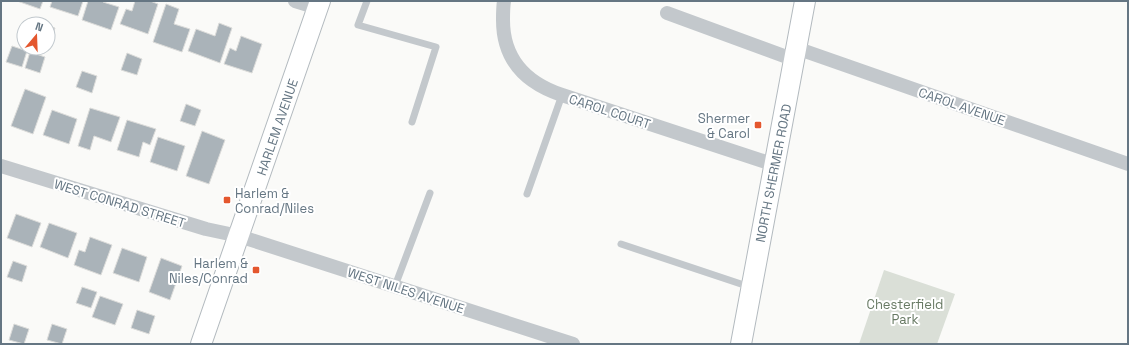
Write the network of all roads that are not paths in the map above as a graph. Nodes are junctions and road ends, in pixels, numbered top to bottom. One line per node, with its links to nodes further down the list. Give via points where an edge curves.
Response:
1 (295, 1): 5 (street)
2 (367, 1): 9 (lane, via 358,25 436,47)
3 (504, 1): 8 (street, CAROL COURT, via 503,30 514,62 537,85)
4 (805, 1): 7 (main road, NORTH SHERMER ROAD)
5 (319, 5): 15 (main road, HARLEM AVENUE)
6 (667, 13): 7 (street, CAROL AVENUE)
7 (796, 54): 10 (street, CAROL AVENUE); 11 (main road, NORTH SHERMER ROAD)
8 (562, 95): 11 (street, CAROL COURT); 14 (lane)
9 (412, 122)
10 (1128, 164)
11 (775, 165): 18 (main road, NORTH SHERMER ROAD)
12 (1, 166): 15 (street, WEST CONRAD STREET, via 206,229)
13 (430, 193): 17 (lane)
14 (527, 194)
15 (239, 236): 17 (street, WEST NILES AVENUE); 19 (main road, HARLEM AVENUE)
16 (621, 244): 18 (lane)
17 (395, 286): 20 (street, WEST NILES AVENUE)
18 (752, 288): 21 (main road, NORTH SHERMER ROAD)
19 (201, 344)
20 (573, 344)
21 (741, 344)

